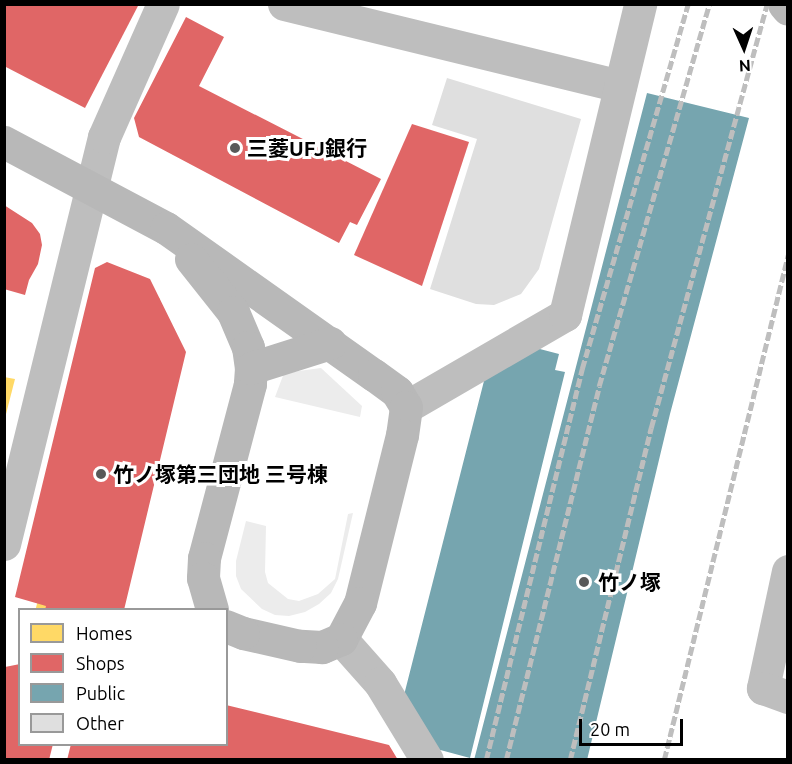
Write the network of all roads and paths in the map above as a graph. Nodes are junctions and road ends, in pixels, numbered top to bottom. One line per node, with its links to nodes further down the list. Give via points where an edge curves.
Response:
1 (163, 4): 8 (street, via 104,137)
2 (284, 4): 6 (street)
3 (640, 4): 6 (street)
4 (784, 4): 5 (street)
5 (788, 9)
6 (620, 86): 12 (street, via 565,315)
7 (4, 142): 8 (street)
8 (90, 187): 9 (street); 13 (street)
9 (166, 228): 10 (street); 11 (street, via 233,312 248,347)
10 (330, 343): 11 (street); 12 (street, via 397,392)
11 (251, 368): 15 (street, via 204,558 203,578)
12 (406, 408): 17 (street, via 360,603)
13 (4, 544)
14 (788, 571): 18 (street, via 763,688)
15 (212, 608)
16 (228, 627): 17 (street, via 300,646 322,647)
17 (340, 639): 19 (street, via 380,683)
18 (788, 697)
19 (427, 759)

